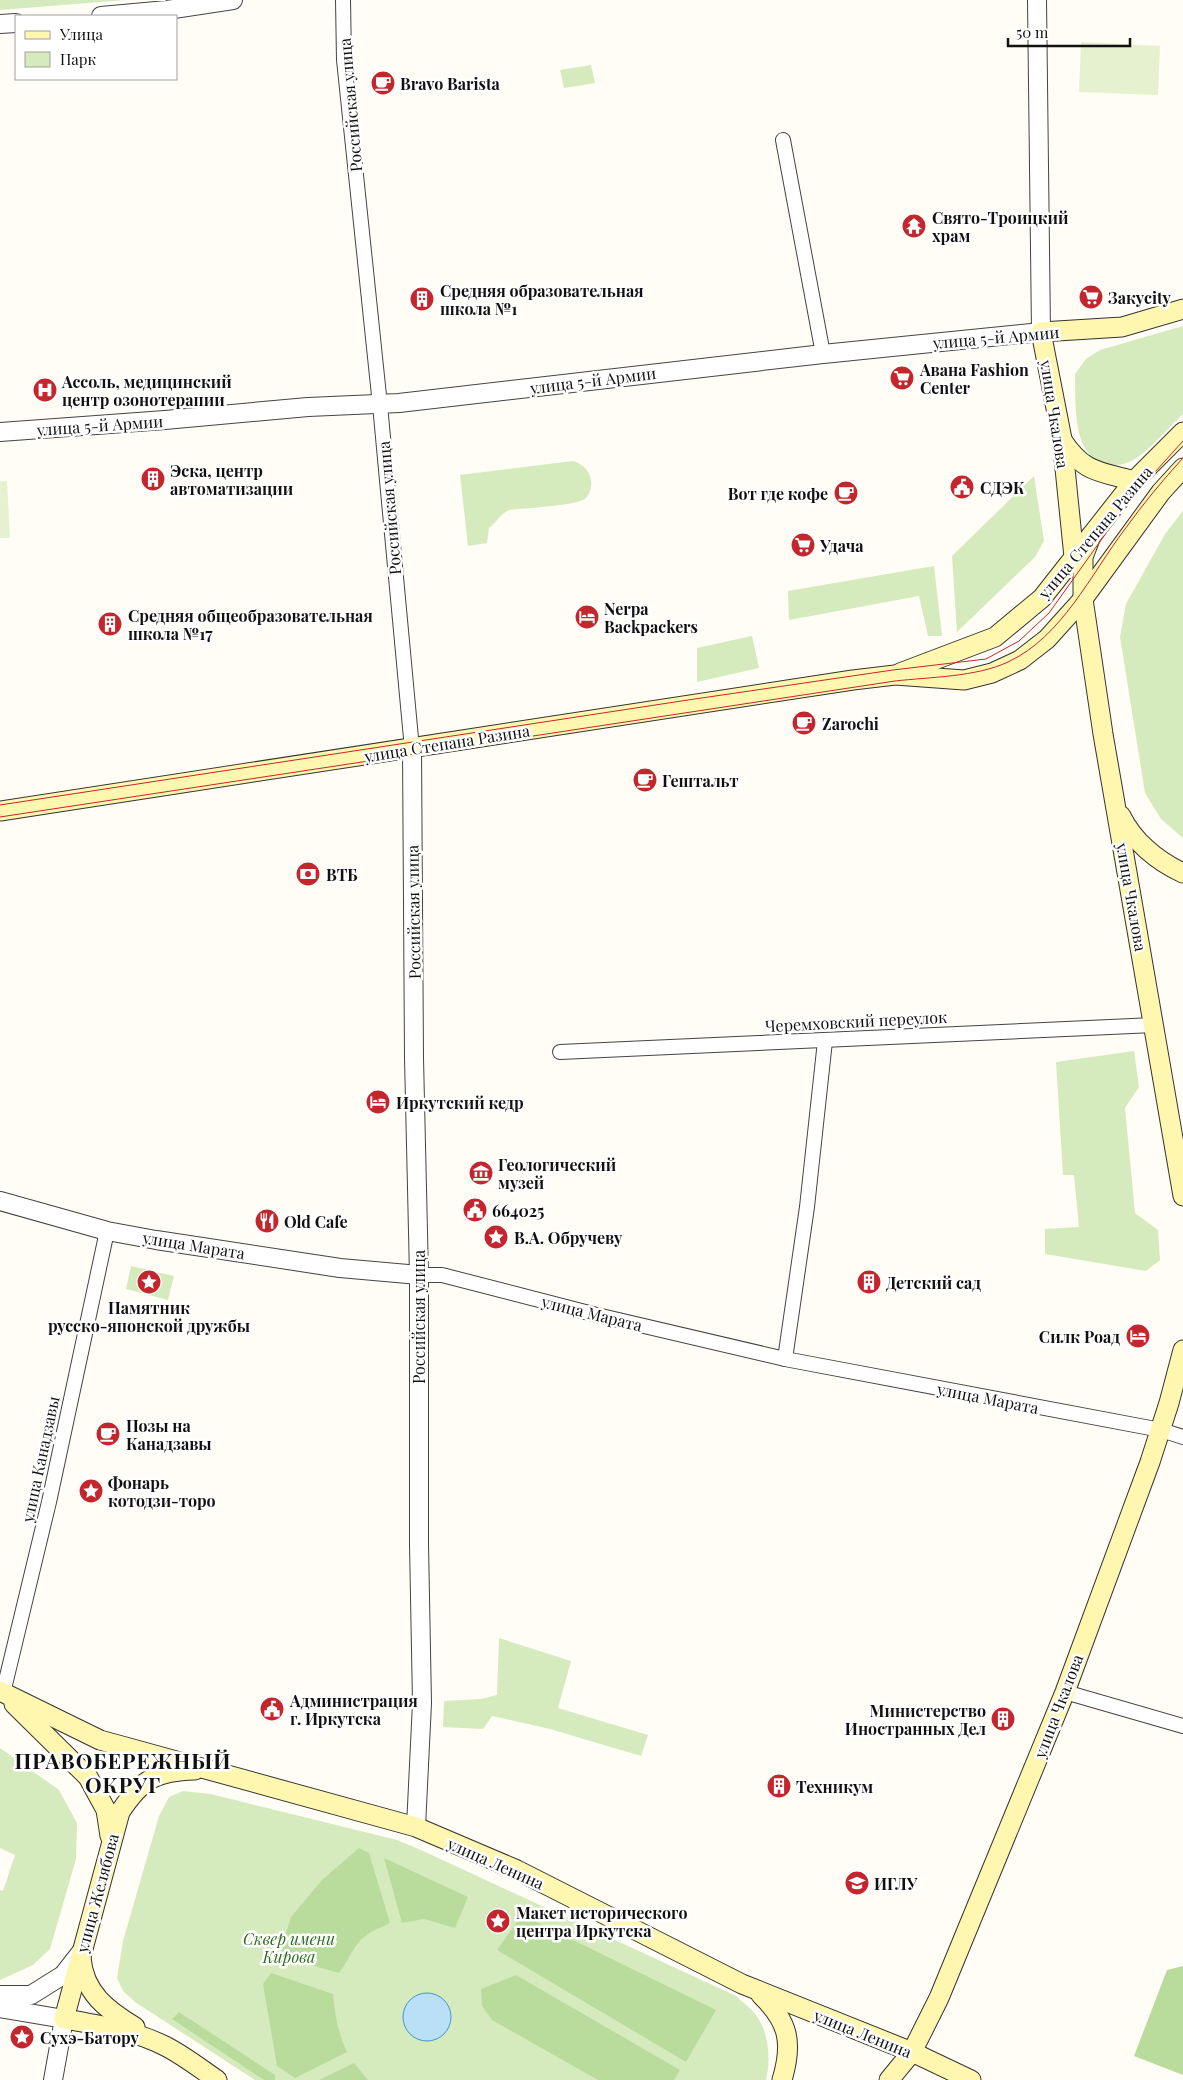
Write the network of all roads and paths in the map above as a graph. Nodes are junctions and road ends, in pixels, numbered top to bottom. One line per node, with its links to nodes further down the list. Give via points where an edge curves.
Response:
1 (234, 0): 4 (street)
2 (343, 0): 11 (street, Российская улица, via 344,60)
3 (1037, 0): 9 (street, улица Чкалова)
4 (112, 15)
5 (15, 23): 6 (street)
6 (0, 24)
7 (783, 140): 10 (street)
8 (1183, 309): 9 (main road, улица 5-й Армии, via 1122,327)
9 (1041, 332): 10 (street, улица 5-й Армии); 14 (main road, улица Чкалова)
10 (823, 354): 11 (street, улица 5-й Армии)
11 (380, 405): 12 (street, улица 5-й Армии, via 308,407); 21 (street, Российская улица)
12 (0, 432)
13 (1183, 432): 16 (main road, улица Степана Разина)
14 (1062, 439): 16 (main road, via 1086,468); 18 (main road, улица Чкалова)
15 (1183, 468): 19 (main road, улица Степана Разина, via 1161,492)
16 (1134, 481): 17 (main road, улица Степана Разина)
17 (1091, 536): 18 (main road, улица Степана Разина); 19 (main road, улица Чкалова, via 1083,557)
18 (1074, 557): 20 (main road, улица Степана Разина, via 1042,598 994,637)
19 (1083, 599): 20 (main road, улица Степана Разина, via 1047,639 1020,660 992,672 964,680); 22 (main road, улица Чкалова)
20 (895, 675): 21 (main road, улица Степана Разина)
21 (412, 750): 23 (main road, улица Степана Разина); 31 (street, Российская улица)
22 (1115, 804): 24 (main road, via 1128,831 1148,851); 25 (main road, улица Чкалова)
23 (0, 811)
24 (1183, 873)
25 (1154, 1025): 26 (street, Черемховский переулок); 28 (main road, улица Чкалова)
26 (825, 1041): 27 (street, Черемховский переулок); 33 (street, via 807,1207)
27 (560, 1052)
28 (1183, 1195)
29 (0, 1201): 30 (street, улица Марата)
30 (108, 1231): 31 (street, улица Марата, via 340,1268); 36 (street, улица Канадзавы, via 49,1502)
31 (420, 1275): 33 (street, улица Марата, via 442,1275); 40 (street, Российская улица, via 422,1702)
32 (1183, 1350): 34 (main road, улица Чкалова)
33 (785, 1359): 34 (street, улица Марата)
34 (1161, 1430): 35 (street, улица Марата); 37 (main road, улица Чкалова)
35 (1183, 1437)
36 (2, 1692): 39 (main road, улица Ленина, via 100,1740); 41 (main road, via 88,1777 106,1810)
37 (1065, 1692): 38 (street); 48 (main road, улица Чкалова, via 939,1998)
38 (1183, 1726)
39 (211, 1769): 40 (main road, улица Ленина); 41 (main road, улица Желябова, via 176,1770 148,1779 133,1792 120,1812)
40 (416, 1827): 43 (main road, улица Ленина, via 517,1870)
41 (111, 1842): 42 (main road, улица Желябова)
42 (81, 1952): 44 (street, via 63,1975 31,1995); 46 (main road, улица Желябова); 47 (main road, via 82,1968 94,1996 115,2014)
43 (757, 1991): 48 (main road, улица Ленина); 51 (main road, via 784,2023 789,2042)
44 (0, 1995)
45 (0, 2008): 46 (street)
46 (64, 2019): 47 (main road, via 118,2028); 49 (street, улица Желябова)
47 (167, 2046): 50 (main road)
48 (912, 2052): 52 (main road, улица Чкалова); 53 (main road, улица Ленина)
49 (53, 2080)
50 (217, 2080)
51 (782, 2080)
52 (889, 2080)
53 (971, 2080)

